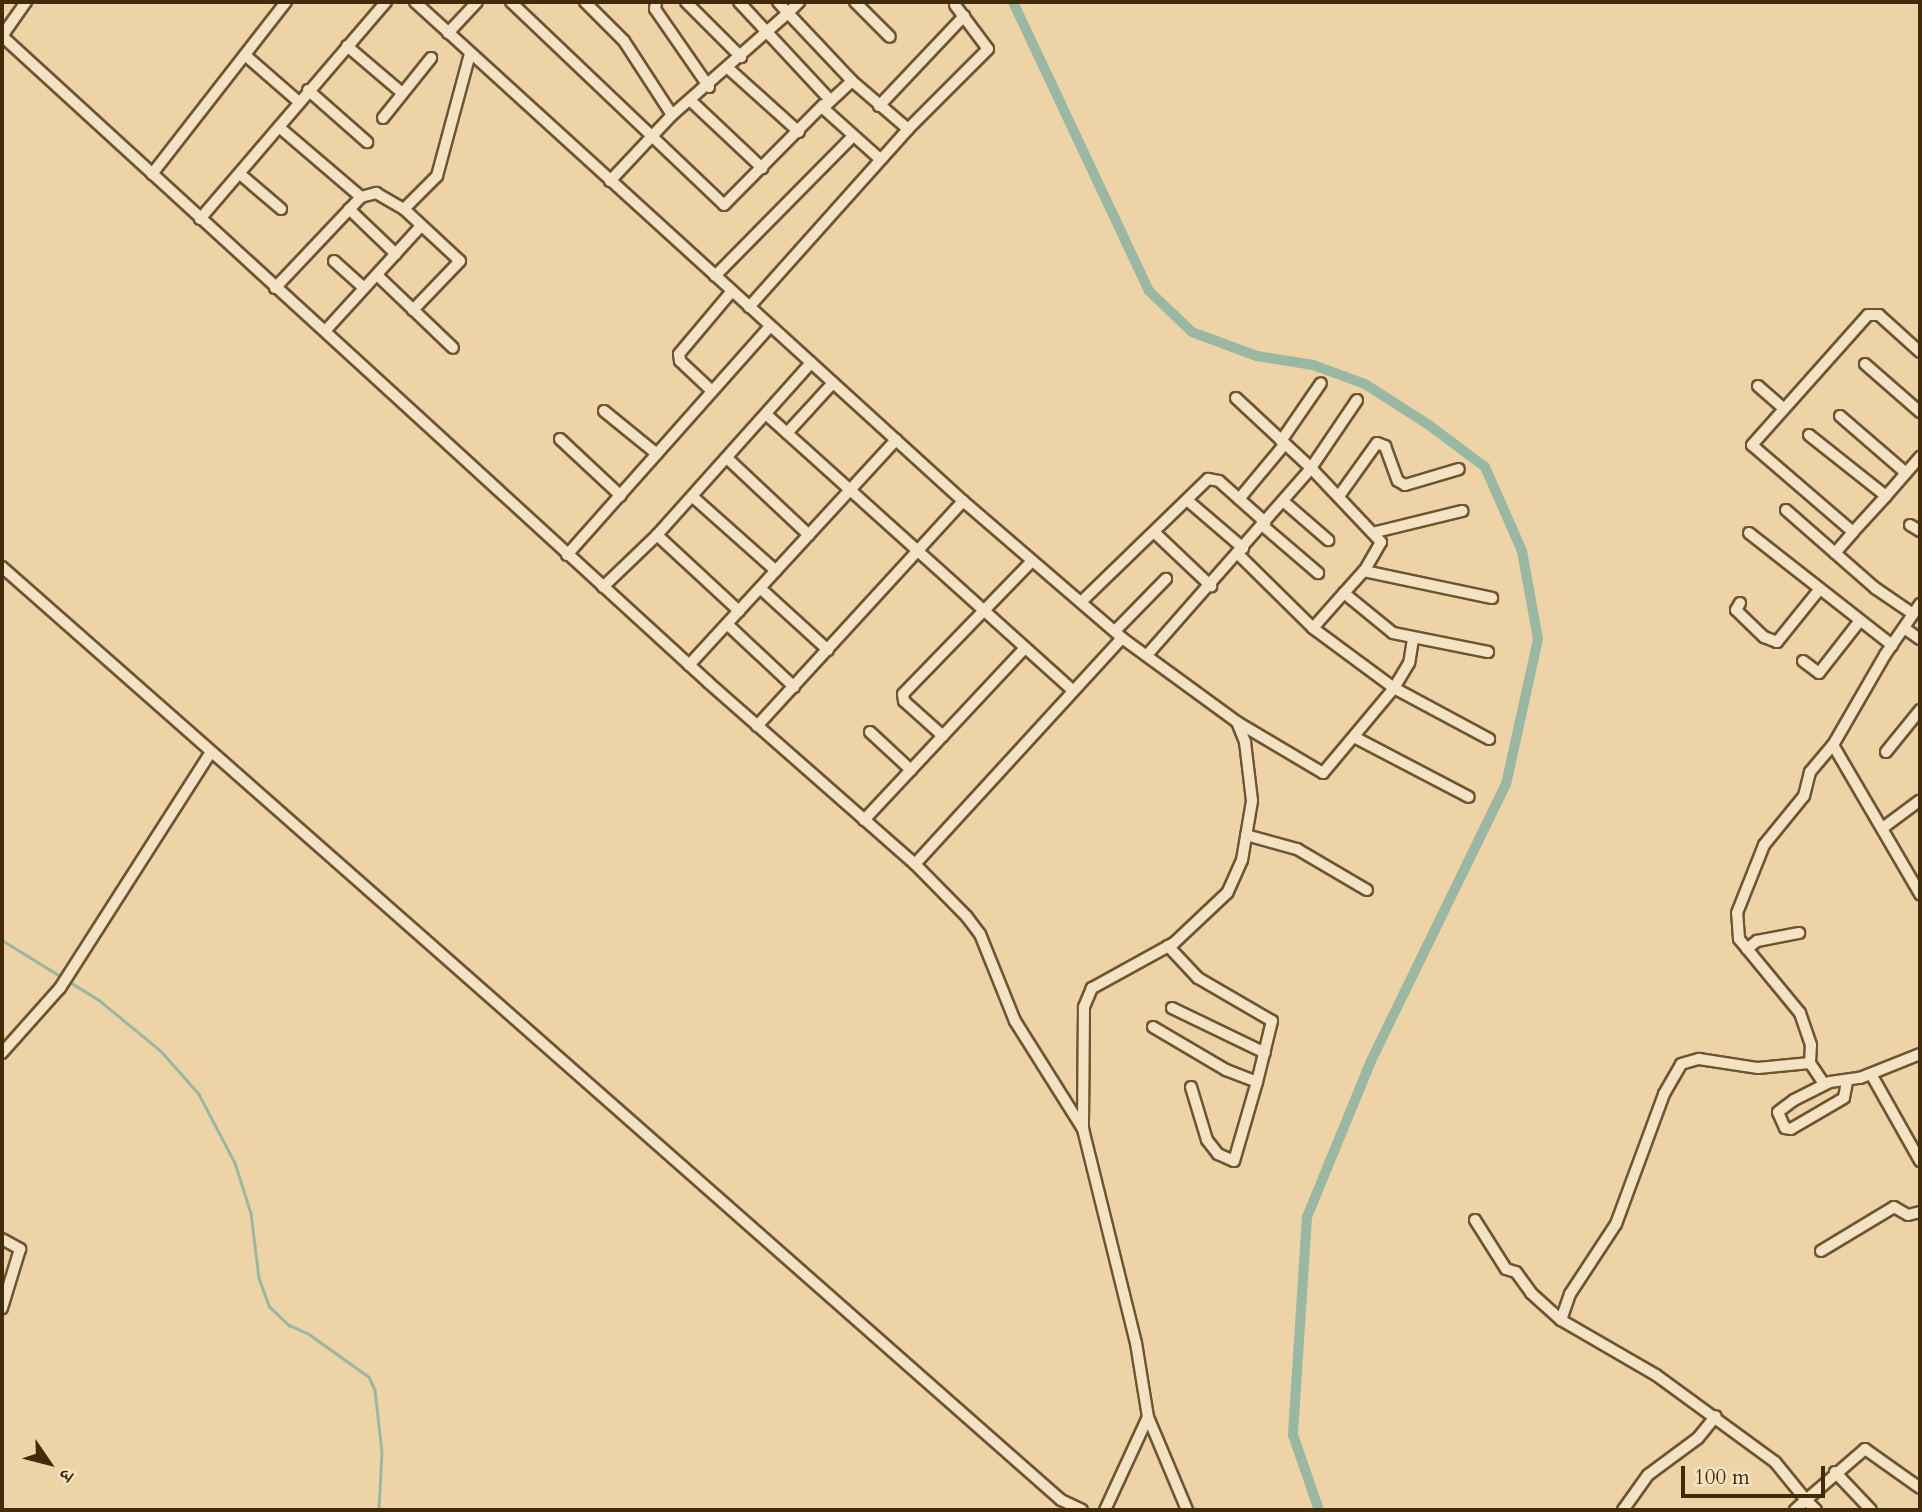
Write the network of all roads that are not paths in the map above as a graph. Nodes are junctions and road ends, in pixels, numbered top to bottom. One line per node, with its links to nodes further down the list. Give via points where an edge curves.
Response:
1 (26, 2): 19 (street)
2 (286, 2): 23 (street)
3 (386, 2): 21 (street)
4 (415, 2): 18 (street)
5 (477, 2): 18 (street)
6 (511, 2): 40 (street)
7 (585, 2): 35 (street, via 624,41)
8 (656, 2): 28 (street, via 655,9)
9 (686, 2): 24 (street)
10 (739, 2): 17 (street)
11 (778, 2): 15 (street)
12 (799, 2): 15 (street)
13 (855, 2): 20 (street)
14 (955, 5): 16 (street)
15 (788, 13): 17 (street); 27 (street)
16 (964, 16): 34 (street); 38 (street, via 988,49)
17 (767, 31): 24 (street); 33 (street)
18 (448, 33): 22 (street)
19 (2, 36): 45 (street)
20 (890, 37)
21 (346, 47): 29 (street); 30 (street)
22 (470, 54): 47 (street); 51 (street, via 437,176)
23 (245, 55): 31 (street); 45 (street)
24 (741, 57): 26 (street)
25 (430, 58): 30 (street)
26 (729, 69): 28 (street); 39 (street)
27 (852, 81): 33 (street); 34 (street)
28 (709, 87): 32 (street)
29 (308, 90): 31 (street); 42 (street)
30 (401, 92): 36 (street)
31 (298, 101): 37 (street)
32 (691, 101): 35 (street); 44 (street)
33 (826, 102): 39 (street); 41 (street)
34 (879, 106): 38 (street)
35 (672, 114): 40 (street)
36 (383, 118)
37 (279, 127): 46 (street); 48 (street)
38 (908, 129): 43 (street)
39 (799, 132): 44 (street)
40 (651, 136): 44 (street, via 724,205); 47 (street)
41 (852, 137): 43 (street); 57 (street)
42 (367, 142)
43 (880, 159): 61 (street)
44 (762, 168)
45 (152, 174): 52 (street)
46 (240, 174): 49 (street); 52 (street)
47 (610, 181): 57 (street)
48 (361, 197): 50 (street); 51 (street, via 382,194)
49 (281, 209)
50 (349, 209): 54 (street); 58 (street)
51 (404, 209): 53 (street)
52 (200, 219): 58 (street)
53 (421, 226): 54 (street); 62 (street, via 460,264)
54 (396, 254): 56 (street)
55 (334, 261): 59 (street)
56 (377, 275): 59 (street); 62 (street)
57 (715, 276): 60 (street)
58 (275, 288): 64 (street)
59 (364, 288): 64 (street)
60 (732, 292): 61 (street); 72 (street, via 679,354)
61 (749, 307): 63 (street)
62 (413, 310): 65 (street)
63 (770, 326): 67 (street); 72 (street)
64 (326, 330): 115 (street)
65 (453, 348)
66 (1920, 352): 75 (street, via 1873,313)
67 (811, 363): 69 (street); 78 (street)
68 (1865, 364): 77 (street)
69 (833, 383): 80 (street); 83 (street)
70 (1321, 383): 84 (street)
71 (1758, 386): 75 (street)
72 (712, 391): 85 (street)
73 (1236, 398): 84 (street)
74 (1357, 400): 88 (street)
75 (1783, 408): 107 (street, via 1752,445)
76 (604, 411): 85 (street)
77 (1920, 412)
78 (768, 416): 80 (street); 87 (street)
79 (1840, 416): 90 (street)
80 (787, 433): 91 (street)
81 (1809, 435): 94 (street)
82 (560, 439): 92 (street)
83 (896, 440): 91 (street); 98 (street)
84 (1283, 443): 88 (street); 96 (street)
85 (657, 454): 92 (street)
86 (1920, 457): 90 (street)
87 (728, 460): 95 (street); 109 (street)
88 (1311, 468): 93 (street); 99 (street)
89 (1459, 469): 93 (street, via 1405,485 1398,481 1385,446 1377,443)
90 (1906, 473): 94 (street)
91 (850, 491): 109 (street); 112 (street)
92 (621, 496): 115 (street)
93 (1339, 496): 106 (street)
94 (1886, 496): 107 (street)
95 (693, 497): 110 (street); 118 (street)
96 (1239, 499): 97 (street, via 1212,478); 102 (street)
97 (1187, 500): 105 (street); 113 (street)
98 (963, 501): 112 (street); 116 (street)
99 (1283, 501): 102 (street); 111 (street)
100 (1786, 510): 114 (street)
101 (1462, 511): 106 (street)
102 (1264, 524): 113 (street); 120 (street)
103 (1910, 525): 104 (street)
104 (1920, 531)
105 (1154, 532): 122 (street); 128 (street)
106 (1376, 532): 119 (street, via 1380,552)
107 (1853, 532): 114 (street)
108 (1749, 533): 125 (street)
109 (809, 534): 118 (street)
110 (657, 536): 123 (street); 132 (street)
111 (1328, 540)
112 (921, 551): 131 (street); 143 (street)
113 (1240, 551): 122 (street); 136 (street)
114 (1835, 553): 133 (street)
115 (567, 555): 123 (street)
116 (1032, 561): 128 (street); 131 (street)
117 (2, 567): 159 (street)
118 (776, 570): 124 (street)
119 (1364, 571): 126 (street); 127 (street)
120 (1318, 573)
121 (1166, 579): 138 (street)
122 (1210, 586): 145 (street)
123 (603, 587): 147 (street)
124 (760, 587): 132 (street); 143 (street)
125 (1819, 590): 129 (street, via 1777,642 1764,637 1736,610); 134 (street)
126 (1344, 593): 136 (street); 139 (street, via 1393,633)
127 (1492, 598)
128 (1081, 603): 138 (street)
129 (1740, 603)
130 (1920, 604): 133 (street)
131 (985, 609): 142 (street); 155 (street, via 903,694 904,701)
132 (739, 611): 135 (street)
133 (1913, 614): 137 (street)
134 (1858, 622): 141 (street); 146 (street, via 1819,673)
135 (727, 624): 147 (street); 148 (street)
136 (1313, 628): 149 (street)
137 (1904, 628): 140 (street); 141 (street)
138 (1119, 635): 145 (street); 150 (street)
139 (1413, 639): 144 (street); 149 (street, via 1409,663)
140 (1920, 639)
141 (1892, 645): 158 (street)
142 (1025, 648): 150 (street); 155 (street)
143 (828, 650): 148 (street)
144 (1488, 652)
145 (1147, 655): 152 (street)
146 (1803, 661)
147 (689, 665): 153 (street)
148 (794, 687): 153 (street)
149 (1394, 688): 156 (street); 157 (street)
150 (1071, 689): 167 (street)
151 (1920, 710): 160 (street)
152 (1237, 722): 156 (street, via 1323,773); 166 (street, via 1245,742 1252,801)
153 (757, 726): 164 (street)
154 (870, 732): 161 (street)
155 (943, 736): 161 (street)
156 (1356, 738): 162 (street)
157 (1489, 739)
158 (1833, 745): 165 (street); 173 (street, via 1810,772 1804,796 1764,845 1749,877 1737,913 1739,939)
159 (211, 752): 176 (street, via 60,988); 198 (street, via 1061,1500)
160 (1886, 752)
161 (911, 770): 164 (street)
162 (1469, 797)
163 (1919, 801): 165 (street)
164 (864, 820): 167 (street)
165 (1884, 827): 168 (street)
166 (1246, 835): 169 (street, via 1297,849); 172 (street, via 1242,860 1227,892)
167 (915, 864): 185 (street, via 980,934 1015,1021)
168 (1917, 883): 170 (street)
169 (1367, 890)
170 (1920, 894)
171 (1799, 933): 173 (street, via 1756,941)
172 (1168, 946): 177 (street, via 1198,978 1272,1020); 185 (street, via 1092,988 1084,1007)
173 (1747, 949): 179 (street, via 1800,1013 1811,1045)
174 (1172, 1008): 177 (street)
175 (1153, 1027): 181 (street, via 1226,1070)
176 (2, 1053)
177 (1265, 1053): 181 (street)
178 (1920, 1054): 180 (street)
179 (1810, 1063): 183 (street); 192 (street, via 1758,1068 1699,1059 1681,1064 1664,1094 1615,1224 1570,1294)
180 (1871, 1074): 182 (street); 186 (street)
181 (1257, 1082): 184 (street, via 1234,1161 1218,1154 1207,1140)
182 (1846, 1082): 183 (street); 183 (street, via 1844,1098 1791,1129 1785,1128 1778,1116 1780,1108)
183 (1824, 1084)
184 (1191, 1087)
185 (1083, 1129): 194 (street, via 1136,1343)
186 (1920, 1161)
187 (1920, 1212): 190 (street, via 1908,1215 1894,1208)
188 (1475, 1220): 192 (street, via 1506,1269 1516,1272)
189 (2, 1239): 191 (street, via 20,1249)
190 (1821, 1251)
191 (2, 1308)
192 (1561, 1320): 193 (street)
193 (1716, 1416): 197 (street, via 1775,1462); 201 (street, via 1698,1438 1648,1475)
194 (1148, 1417): 199 (street); 200 (street)
195 (1835, 1472): 196 (street, via 1860,1451 1871,1449); 197 (street); 204 (street)
196 (1920, 1488)
197 (1806, 1500): 202 (street); 203 (street)
198 (1082, 1510)
199 (1105, 1510)
200 (1187, 1510)
201 (1623, 1510)
202 (1795, 1510)
203 (1816, 1510)
204 (1871, 1510)

